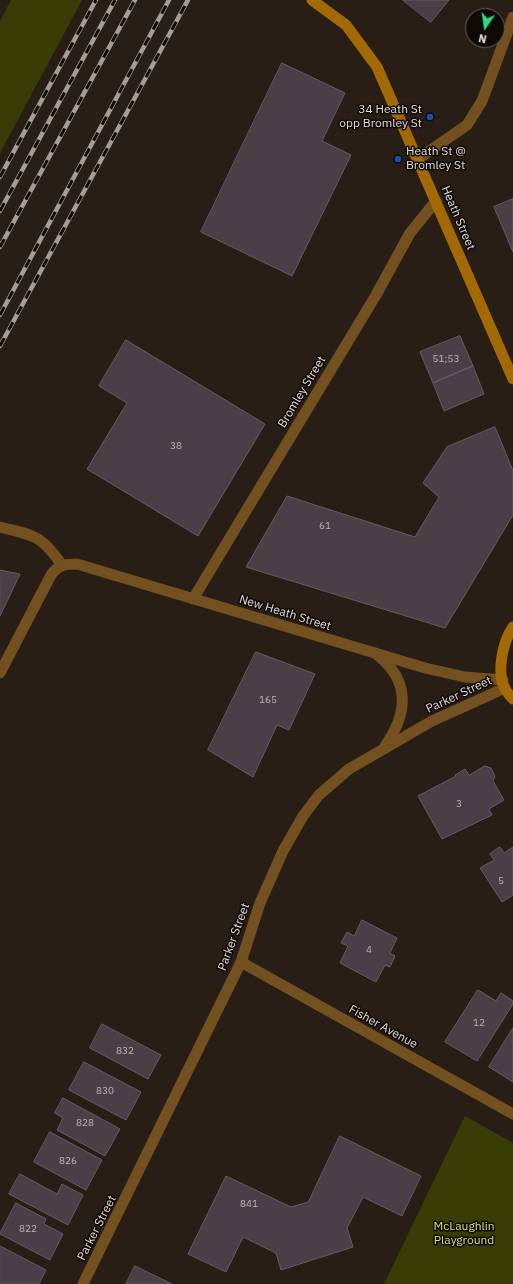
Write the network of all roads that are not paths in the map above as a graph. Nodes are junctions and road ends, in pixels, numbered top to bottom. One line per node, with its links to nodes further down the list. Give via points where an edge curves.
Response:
1 (312, 0): 3 (main road, Heath Street, via 346,25 377,67)
2 (513, 17): 3 (street, via 482,101 467,125)
3 (418, 158): 4 (main road, Heath Street)
4 (436, 201): 5 (main road, Heath Street); 8 (street, Bromley Street, via 410,233)
5 (513, 379)
6 (0, 527): 7 (street, via 40,539 48,545)
7 (62, 565): 8 (street, New Heath Street, via 77,564); 11 (street, via 51,575)
8 (193, 599): 10 (street, New Heath Street)
9 (513, 626): 12 (main road, via 504,644)
10 (375, 653): 12 (street, New Heath Street, via 451,674); 14 (street, via 393,670 402,690 401,716 394,734)
11 (0, 673)
12 (504, 684): 13 (main road); 14 (street, Parker Street)
13 (513, 699)
14 (384, 749): 15 (street, Parker Street, via 339,777 303,816 283,851 260,903)
15 (241, 962): 16 (street, Fisher Avenue); 17 (street, Parker Street)
16 (513, 1114)
17 (83, 1284)

